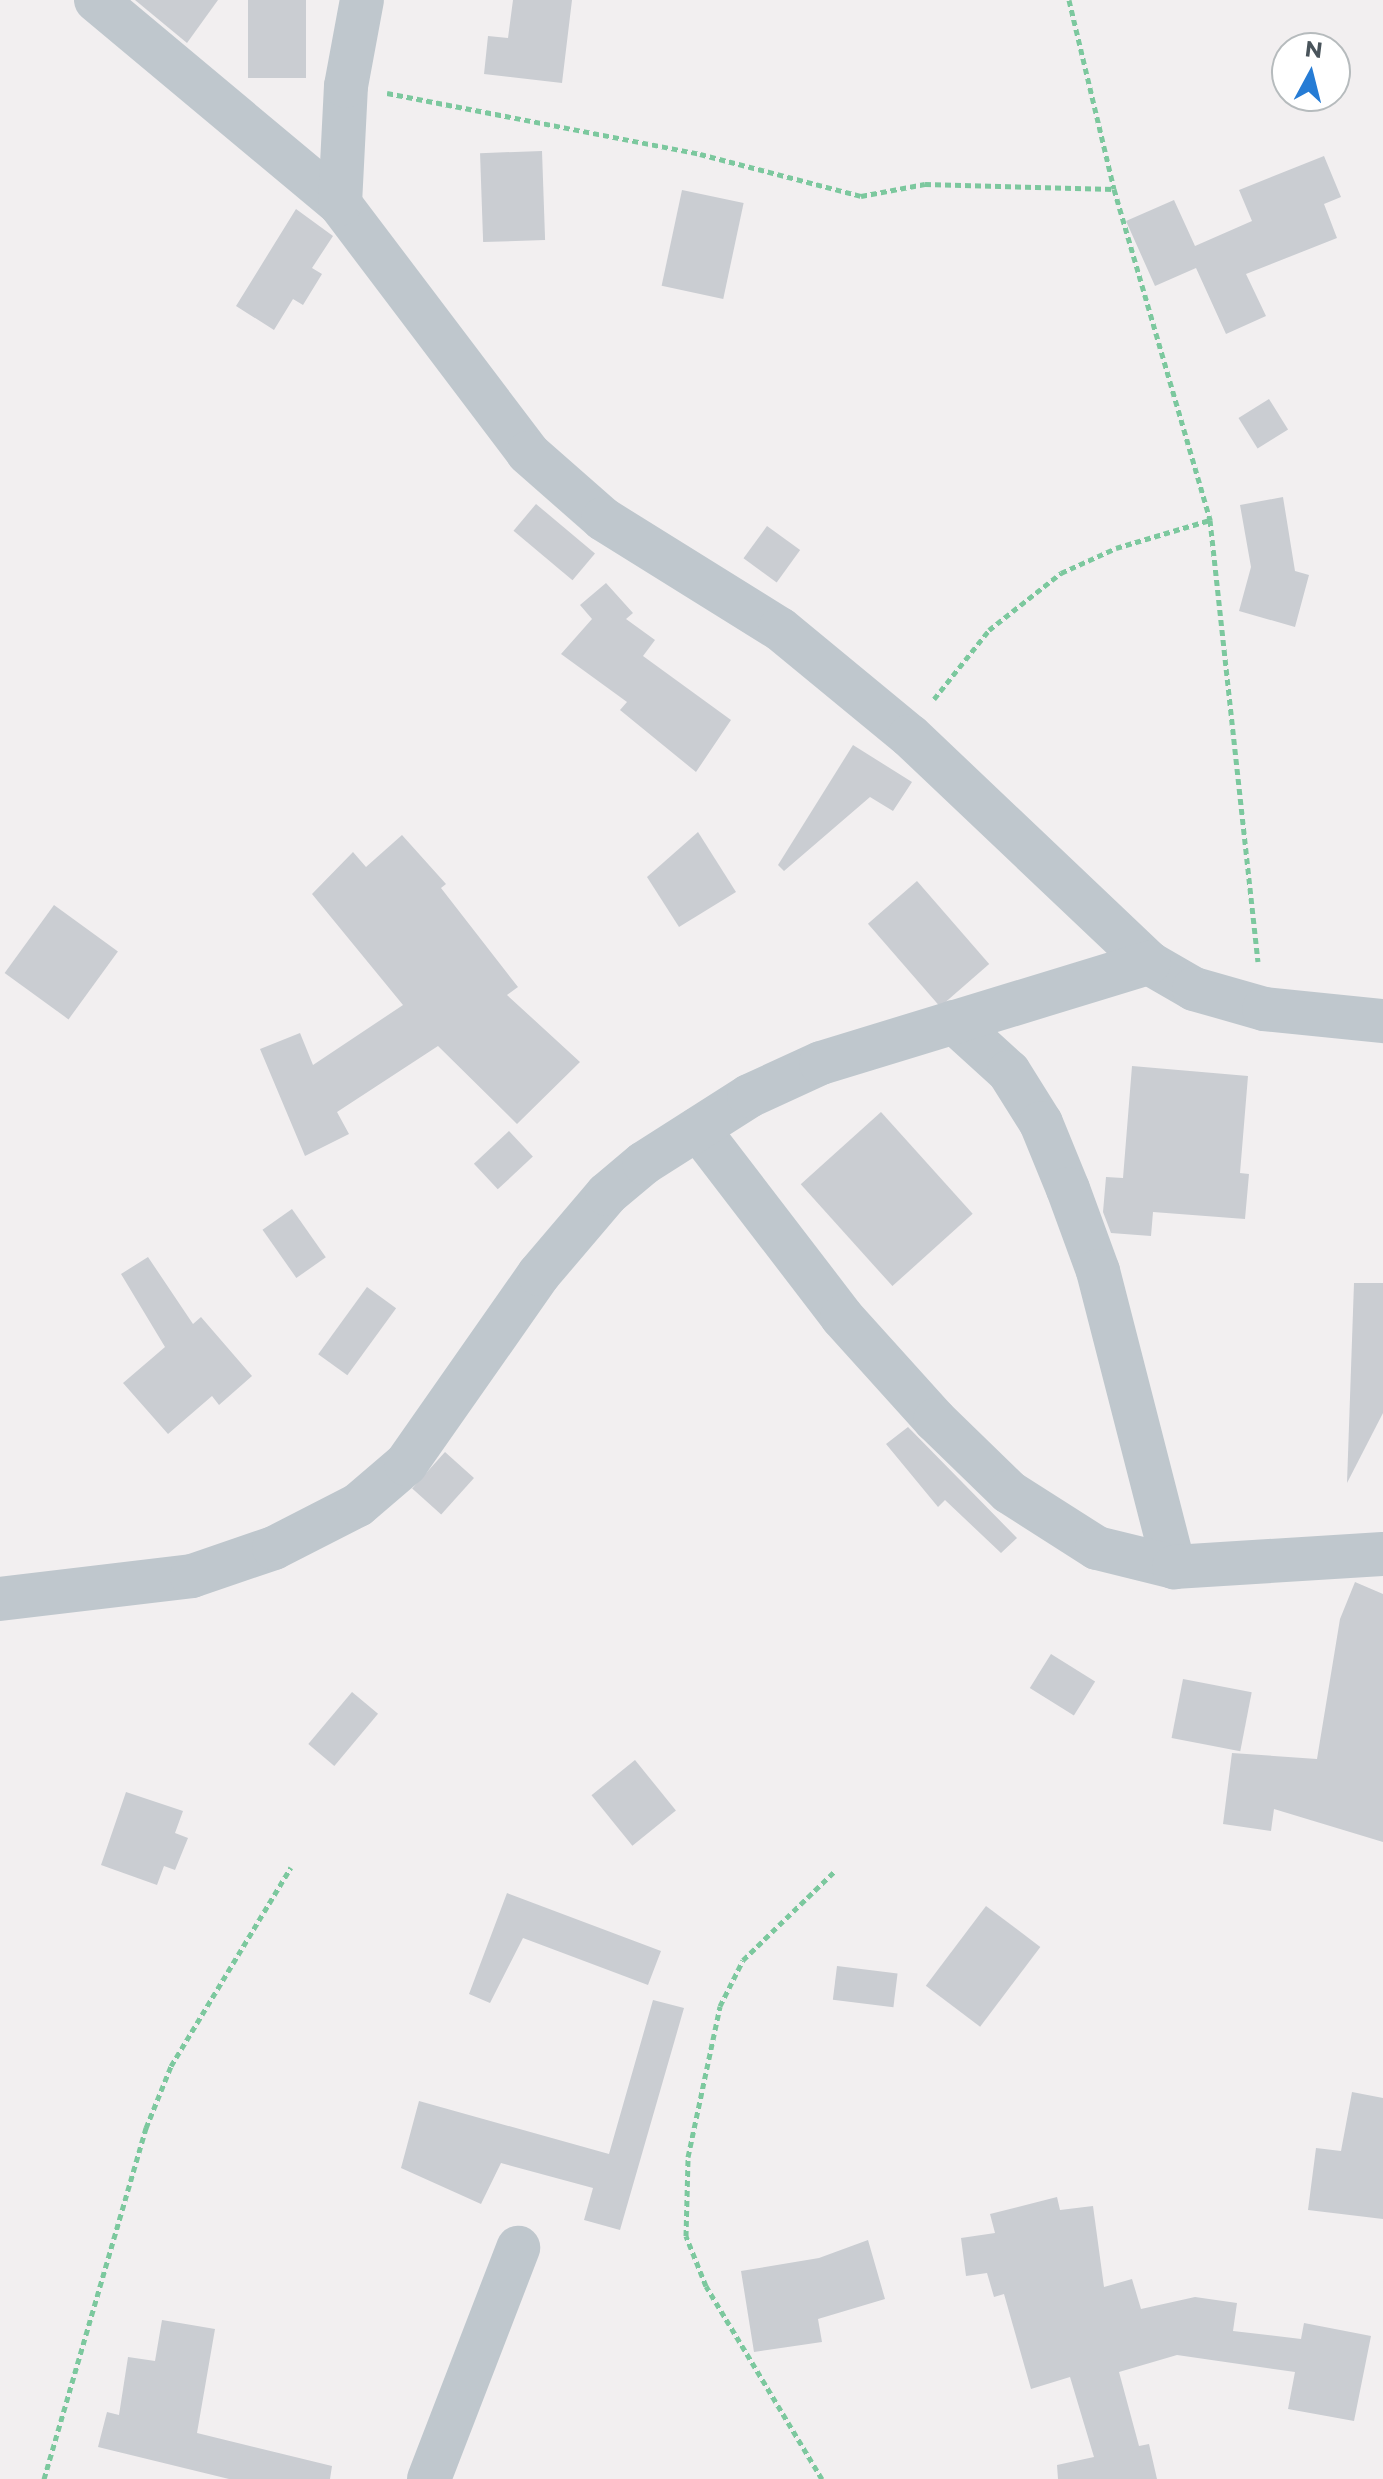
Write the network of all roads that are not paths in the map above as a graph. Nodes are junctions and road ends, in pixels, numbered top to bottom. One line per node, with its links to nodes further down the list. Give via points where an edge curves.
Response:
1 (96, 0): 3 (street)
2 (362, 0): 3 (street, via 346,86)
3 (340, 204): 4 (street, via 528,453 603,519 780,629 910,736)
4 (1149, 963): 5 (street, via 1194,989 1264,1009); 6 (street)
5 (1383, 1021)
6 (954, 1022): 7 (street, via 821,1063); 9 (street, via 1009,1072 1041,1123 1068,1189 1098,1271)
7 (698, 1129): 9 (street, via 842,1317 1009,1492 1097,1548); 10 (street, via 607,1194 539,1274 406,1464 358,1505 274,1548 192,1576)
8 (1383, 1554): 9 (street)
9 (1174, 1567)
10 (0, 1599)
11 (518, 2248): 12 (street)
12 (429, 2479)

